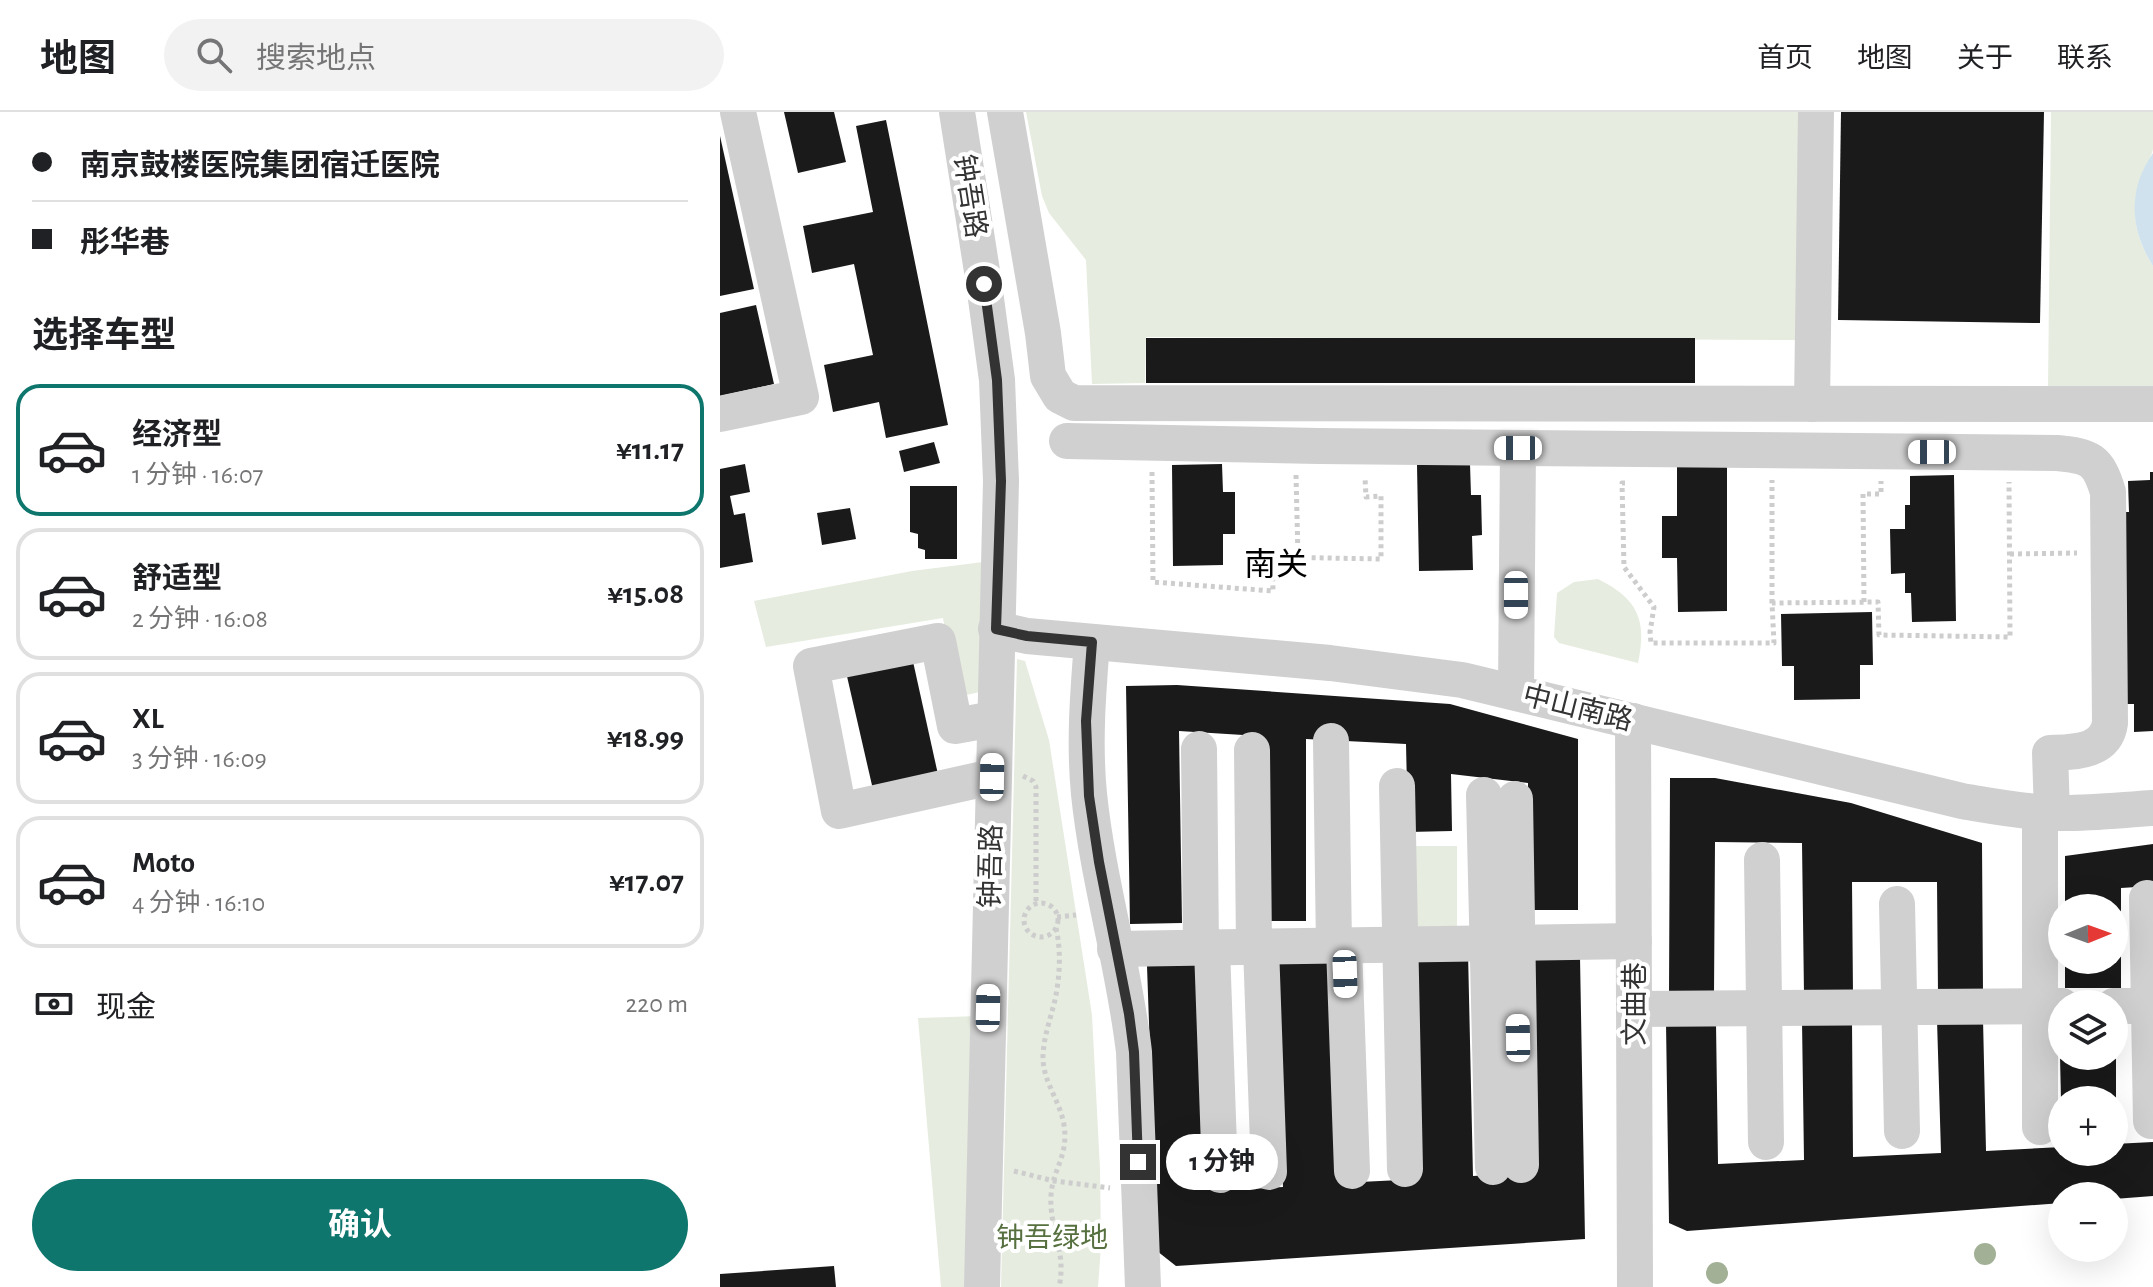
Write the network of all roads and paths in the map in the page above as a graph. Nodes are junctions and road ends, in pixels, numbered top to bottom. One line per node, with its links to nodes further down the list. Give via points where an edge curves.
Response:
1 (738, 112): 7 (street, via 801,397)
2 (957, 112): 23 (street, 钟吾路, via 997,380 1001,481)
3 (1005, 112): 5 (street, via 1048,376 1060,396 1074,403)
4 (1816, 112): 5 (street)
5 (1812, 404): 6 (street)
6 (2153, 404)
7 (720, 414)
8 (1067, 441): 9 (street)
9 (1152, 442): 15 (street); 20 (path, via 1153,582 1273,591 1272,557)
10 (1518, 448): 11 (street); 15 (street); 25 (street)
11 (1630, 449): 12 (street); 22 (path, via 1630,483 1622,483 1624,567 1654,607 1651,643 1774,643)
12 (1772, 450): 13 (street); 22 (path)
13 (1880, 452): 14 (street); 21 (path, via 1881,494 1863,494)
14 (2009, 453): 18 (street, via 2092,459 2108,492); 19 (path)
15 (1296, 462): 16 (path); 20 (path)
16 (1310, 479)
17 (1352, 479): 20 (path, via 1366,478 1366,497 1381,496 1381,559)
18 (2108, 552): 19 (path); 35 (street, via 2109,730 2085,751 2050,753)
19 (2010, 554): 21 (path, via 2010,637 1879,635 1878,602)
20 (1298, 557)
21 (1864, 602): 22 (path)
22 (1772, 603)
23 (996, 629): 24 (street, 中山南路); 26 (street, 钟吾路)
24 (1092, 642): 25 (street, 中山南路, via 1330,663); 47 (street, via 1086,755)
25 (1516, 692): 27 (street, 中山南路)
26 (994, 719): 31 (street, 钟吾路); 31 (street, via 958,742 938,641 811,666 839,811)
27 (1633, 721): 35 (street, 中山南路, via 1962,801); 41 (street, 文曲巷)
28 (1331, 741): 44 (street)
29 (1199, 749): 46 (street)
30 (1252, 750): 45 (street)
31 (992, 777): 38 (path, via 1023,776 1036,787); 59 (street, 钟吾路)
32 (1397, 786): 43 (street)
33 (1499, 797): 42 (street)
34 (2153, 808): 35 (street, 中山南路)
35 (2046, 812): 48 (street)
36 (1762, 860): 52 (street)
37 (2147, 898): 50 (street)
38 (1036, 904): 40 (path, via 1056,912); 40 (path, via 1024,915 1028,931 1043,937)
39 (1897, 904): 51 (street)
40 (1056, 928): 65 (path, via 1056,996 1043,1058 1065,1128)
41 (1634, 941): 42 (street); 53 (street, 文曲巷)
42 (1502, 943): 43 (street); 60 (street)
43 (1400, 945): 44 (street); 61 (street)
44 (1339, 946): 45 (street); 62 (street)
45 (1257, 947): 46 (street); 63 (street)
46 (1207, 948): 47 (street); 64 (street)
47 (1115, 949): 66 (street, via 1133,1042)
48 (2051, 990)
49 (2048, 1006): 51 (street)
50 (2132, 1006): 55 (street)
51 (1900, 1007): 52 (street); 57 (street)
52 (1764, 1008): 53 (street); 58 (street)
53 (1634, 1009): 70 (street, 文曲巷)
54 (2048, 1039): 56 (street)
55 (2151, 1121)
56 (2040, 1127)
57 (1902, 1131)
58 (1766, 1142)
59 (984, 1162): 65 (path); 67 (street, 钟吾路)
60 (1507, 1166)
61 (1405, 1169)
62 (1352, 1171)
63 (1269, 1172)
64 (1220, 1175)
65 (1054, 1181): 66 (path); 68 (path, via 1051,1210 1061,1252)
66 (1139, 1190): 69 (street)
67 (982, 1287)
68 (1059, 1287)
69 (1143, 1287)
70 (1635, 1287)

